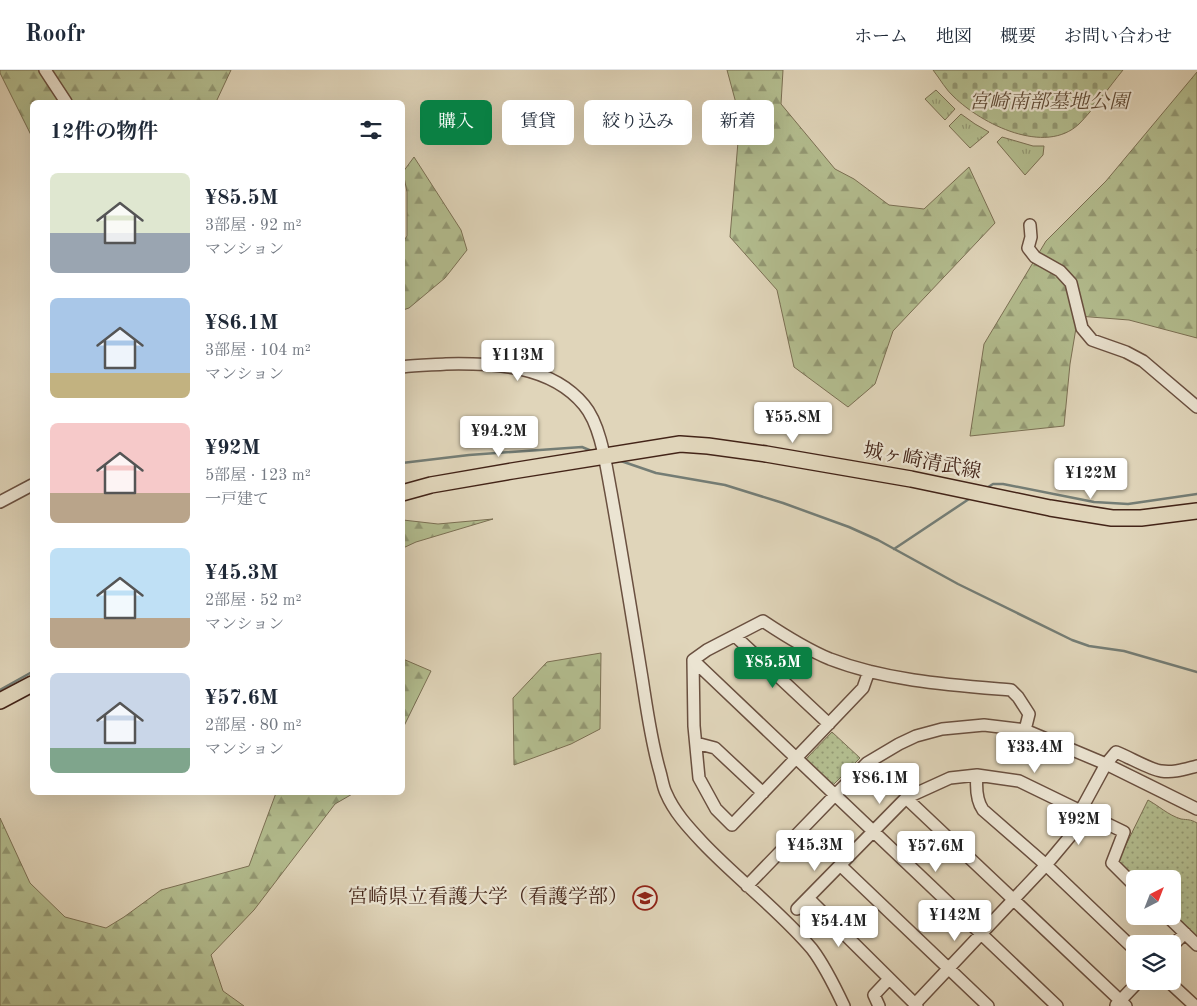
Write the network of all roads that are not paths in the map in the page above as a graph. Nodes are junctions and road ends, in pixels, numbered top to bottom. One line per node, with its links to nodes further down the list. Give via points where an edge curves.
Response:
1 (44, 70): 2 (street)
2 (65, 100)
3 (1030, 225): 5 (street, via 1028,248 1034,257 1060,271 1071,283 1082,328 1092,340 1143,361)
4 (405, 365): 6 (street, via 494,365 542,376 572,393 585,406)
5 (1197, 407)
6 (608, 454): 8 (main road, 城ヶ崎清武線); 10 (main road, 城ヶ崎清武線, via 680,444 708,446 911,479 1112,518); 32 (street, via 652,747 666,793 681,819)
7 (30, 486): 9 (street)
8 (405, 492)
9 (0, 502)
10 (1197, 511)
11 (735, 636): 12 (street); 13 (street, via 763,621 828,658); 16 (street)
12 (692, 660): 18 (street); 19 (street)
13 (869, 671): 16 (street, via 863,688); 17 (street, via 940,684 1011,690 1029,714)
14 (30, 685): 15 (main road)
15 (0, 701)
16 (829, 724): 19 (street)
17 (1025, 730): 20 (street); 24 (street, via 984,725 942,729 916,736 868,763)
18 (696, 743): 23 (street, via 716,748); 23 (street, via 699,778 716,810 732,825)
19 (796, 758): 23 (street); 24 (street)
20 (1106, 764): 21 (street, via 1116,752 1160,771); 26 (street); 27 (street)
21 (1197, 766)
22 (977, 775): 25 (street, via 950,778); 27 (street, via 1019,781); 30 (street, via 980,807)
23 (763, 793)
24 (835, 795): 28 (street); 32 (street)
25 (906, 798): 28 (street); 34 (street)
26 (1197, 809)
27 (1081, 810): 30 (street, via 1072,834); 31 (street, via 1124,832 1112,864)
28 (873, 831): 29 (street); 38 (street)
29 (840, 865): 33 (street); 42 (street)
30 (1046, 865): 34 (street); 40 (street)
31 (1126, 877)
32 (747, 886): 48 (street, via 813,950)
33 (808, 898): 35 (street); 43 (street)
34 (1014, 899): 38 (street); 46 (street)
35 (797, 909)
36 (1177, 925): 37 (street)
37 (1185, 933): 39 (street); 41 (street)
38 (981, 934): 42 (street); 51 (street)
39 (1181, 937)
40 (1126, 941)
41 (1197, 945)
42 (948, 968): 47 (street); 50 (street)
43 (889, 979): 47 (street); 49 (street, via 874,995)
44 (1132, 990): 46 (street)
45 (1177, 990): 52 (street)
46 (1121, 1004)
47 (916, 1005)
48 (844, 1006)
49 (879, 1006)
50 (988, 1006)
51 (1057, 1006)
52 (1194, 1006)

